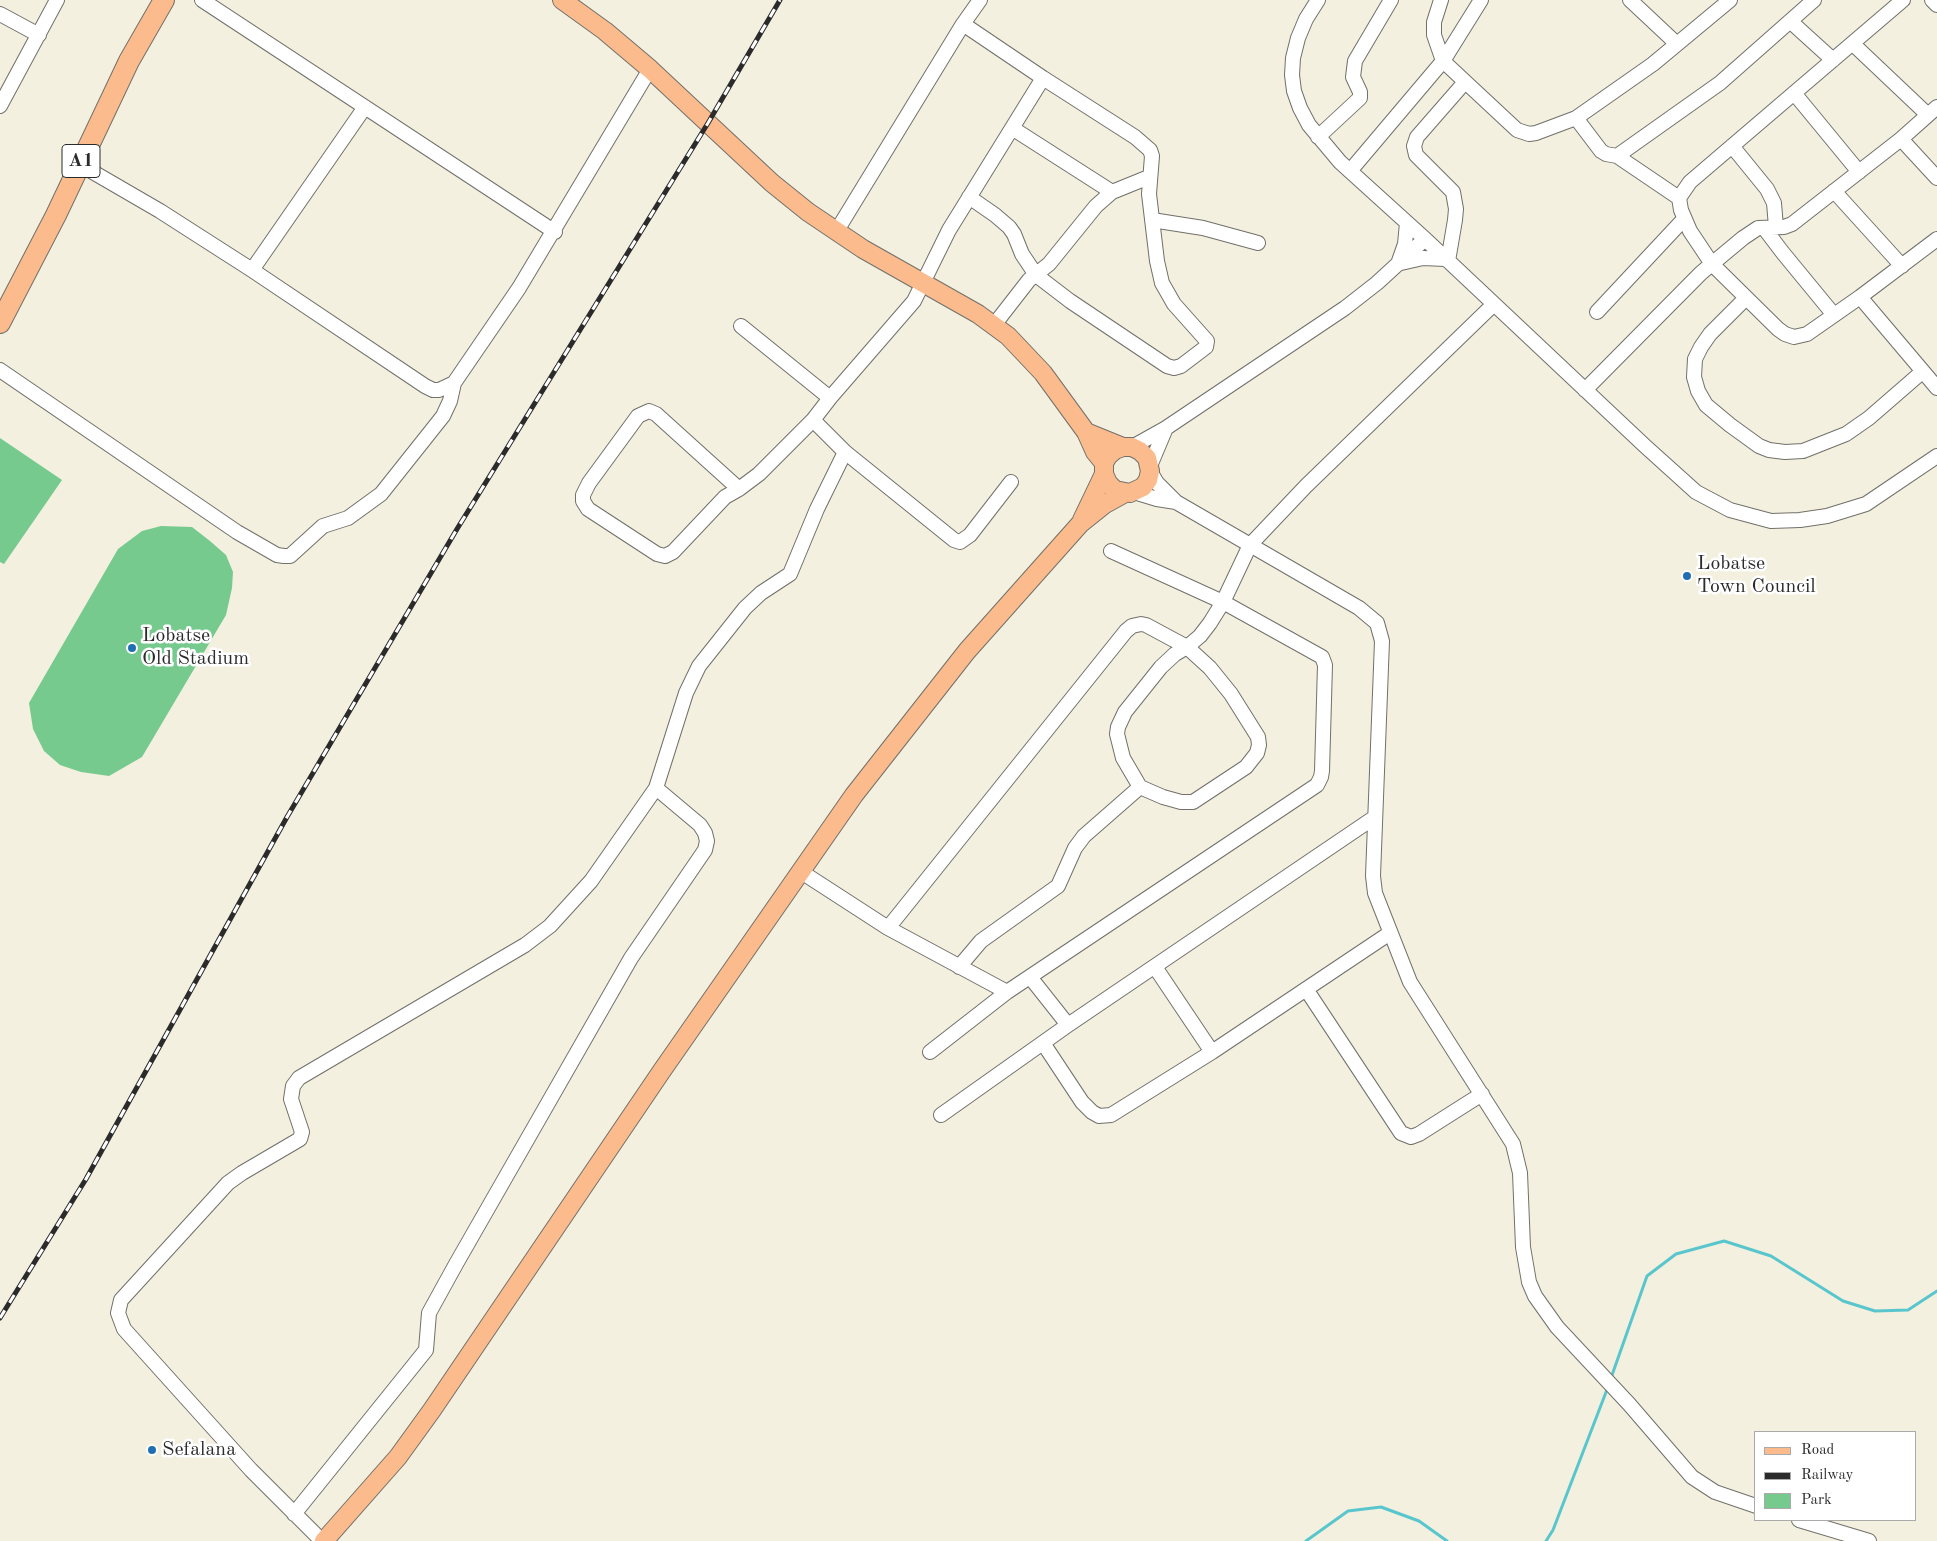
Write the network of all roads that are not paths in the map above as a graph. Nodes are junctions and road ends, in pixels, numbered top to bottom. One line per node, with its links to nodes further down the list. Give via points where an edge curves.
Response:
1 (57, 0): 19 (street)
2 (164, 0): 37 (highway, A1, via 129,61)
3 (202, 0): 29 (street)
4 (562, 0): 24 (main road)
5 (980, 0): 18 (street)
6 (1318, 0): 33 (street, via 1298,38 1292,75 1300,108)
7 (1391, 0): 33 (street, via 1364,44 1353,70 1360,98)
8 (1441, 0): 23 (street, via 1434,22 1434,35)
9 (1481, 0): 23 (street)
10 (1630, 0): 20 (street)
11 (1730, 0): 20 (street)
12 (1814, 0): 17 (street)
13 (1903, 0): 21 (street)
14 (1932, 0): 15 (street)
15 (1937, 5)
16 (0, 14): 19 (street)
17 (1790, 21): 22 (street); 36 (street, via 1720,83)
18 (963, 24): 25 (street); 51 (street)
19 (39, 35): 28 (street)
20 (1677, 44): 31 (street)
21 (1853, 44): 22 (street); 30 (street)
22 (1833, 60): 27 (street)
23 (1443, 62): 26 (street); 38 (street)
24 (650, 69): 50 (street); 51 (main road, via 772,183)
25 (1043, 78): 32 (street); 40 (street, via 1144,144 1152,156)
26 (1465, 82): 31 (street, via 1524,133 1536,133); 55 (street, via 1414,146 1416,155 1453,192 1456,209)
27 (1794, 93): 35 (street); 39 (street)
28 (0, 106)
29 (365, 107): 50 (street); 59 (street)
30 (1932, 111): 34 (street)
31 (1576, 118): 36 (street, via 1601,151)
32 (1012, 128): 43 (street); 44 (street)
33 (1318, 137): 38 (street)
34 (1901, 139): 39 (street); 41 (street)
35 (1732, 146): 45 (street, via 1690,182); 49 (street, via 1768,189 1774,203)
36 (1617, 156): 45 (street)
37 (79, 164): 59 (street); 67 (highway, A1)
38 (1350, 172): 48 (street)
39 (1859, 172): 42 (street)
40 (1149, 177): 43 (street); 47 (street)
41 (1937, 178)
42 (1834, 191): 49 (street, via 1792,224); 58 (street)
43 (1112, 192): 60 (street)
44 (969, 197): 60 (street, via 1009,227); 61 (street)
45 (1679, 198): 46 (street)
46 (1684, 219): 57 (street); 65 (street)
47 (1152, 220): 54 (street, via 1203,228); 60 (street, via 1162,283 1167,295 1207,344 1181,366 1167,366)
48 (1407, 223): 52 (street); 56 (street, via 1405,244)
49 (1770, 228): 57 (street, via 1752,231); 66 (street, via 1792,265)
50 (554, 232): 72 (street)
51 (836, 232): 61 (main road)
52 (1425, 239): 55 (street); 56 (street)
53 (1937, 239): 58 (street)
54 (1258, 242)
55 (1448, 261): 56 (street, via 1423,258); 64 (street)
56 (1398, 264): 77 (street, via 1345,308)
57 (1712, 264): 62 (street); 74 (street)
58 (1902, 266): 63 (street)
59 (252, 270): 72 (street, via 425,386 439,390)
60 (1036, 275): 68 (street)
61 (922, 282): 68 (main road, via 952,297); 75 (street, via 914,301)
62 (1746, 298): 66 (street, via 1778,329 1794,337 1808,334); 71 (street, via 1701,347 1695,359 1694,377 1706,405 1759,446 1785,452 1803,451 1846,434)
63 (1860, 298): 66 (street); 71 (street)
64 (1494, 304): 74 (street); 89 (street, via 1306,486)
65 (1597, 312)
66 (1834, 315)
67 (0, 323)
68 (994, 325): 78 (main road, via 1044,373)
69 (741, 326): 75 (street)
70 (0, 370): 72 (street, via 237,532 284,556 290,556 323,526 348,518 381,494 443,416)
71 (1922, 372): 73 (street)
72 (454, 383)
73 (1937, 388)
74 (1585, 390): 81 (street, via 1696,492 1730,510 1771,521 1827,516 1866,504)
75 (830, 398): 76 (street)
76 (813, 420): 80 (street); 85 (street, via 759,474)
77 (1166, 428): 79 (street); 82 (street)
78 (1086, 432): 79 (main road); 83 (main road)
79 (1127, 447): 82 (main road, via 1140,451); 83 (main road, via 1114,450 1108,456)
80 (845, 452): 84 (street, via 947,536 960,542 970,535); 94 (street, via 790,574 745,608 699,666 686,693)
81 (1937, 456)
82 (1150, 468): 86 (main road, via 1148,480); 87 (street, via 1157,482)
83 (1104, 469): 86 (main road, via 1108,483 1115,490); 88 (main road)
84 (1011, 482)
85 (739, 488): 85 (street, via 656,414 645,412 638,416 589,484 583,501 588,509 665,556 673,552 720,500)
86 (1130, 493): 87 (street); 88 (main road, via 1105,504)
87 (1176, 502): 89 (street)
88 (1080, 524): 96 (main road, via 967,651)
89 (1250, 545): 91 (street); 95 (street, via 1359,608 1377,623 1382,650)
90 (1112, 551): 91 (street)
91 (1223, 602): 92 (street, via 1200,636); 101 (street, via 1322,657 1325,665 1320,781)
92 (1187, 647): 93 (street, via 1161,667 1125,712 1118,726 1123,758); 93 (street, via 1210,668 1250,722 1258,737 1257,753 1246,767 1194,802 1181,802); 97 (street, via 1146,625 1137,624 1126,631)
93 (1140, 787): 99 (street, via 1084,836 1058,886 981,941)
94 (656, 788): 111 (street, via 700,825 707,841 705,850 631,958 429,1312 426,1350); 111 (street, via 590,881 543,932 299,1078 293,1086 291,1099 302,1132 300,1139 228,1183 121,1300 118,1313 124,1329)
95 (1375, 817): 98 (street, via 1375,893); 100 (street)
96 (800, 871): 97 (street); 113 (main road, via 437,1403 398,1457)
97 (888, 928): 99 (street)
98 (1390, 934): 102 (street); 108 (street, via 1419,998)
99 (959, 967): 103 (street)
100 (1156, 967): 104 (street); 107 (street)
101 (1030, 977): 103 (street); 104 (street)
102 (1306, 989): 107 (street); 108 (street, via 1401,1133 1411,1137 1419,1134)
103 (1006, 992): 106 (street)
104 (1068, 1025): 105 (street)
105 (1043, 1043): 107 (street, via 1082,1102 1092,1112 1106,1116); 109 (street)
106 (930, 1052)
107 (1212, 1052)
108 (1482, 1094): 110 (street, via 1509,1136 1515,1152 1520,1173 1522,1247 1529,1282 1544,1311 1699,1482 1720,1494)
109 (941, 1115)
110 (1754, 1505)
111 (294, 1514): 113 (street)
112 (1802, 1521): 114 (street)
113 (323, 1541)
114 (1869, 1541)

